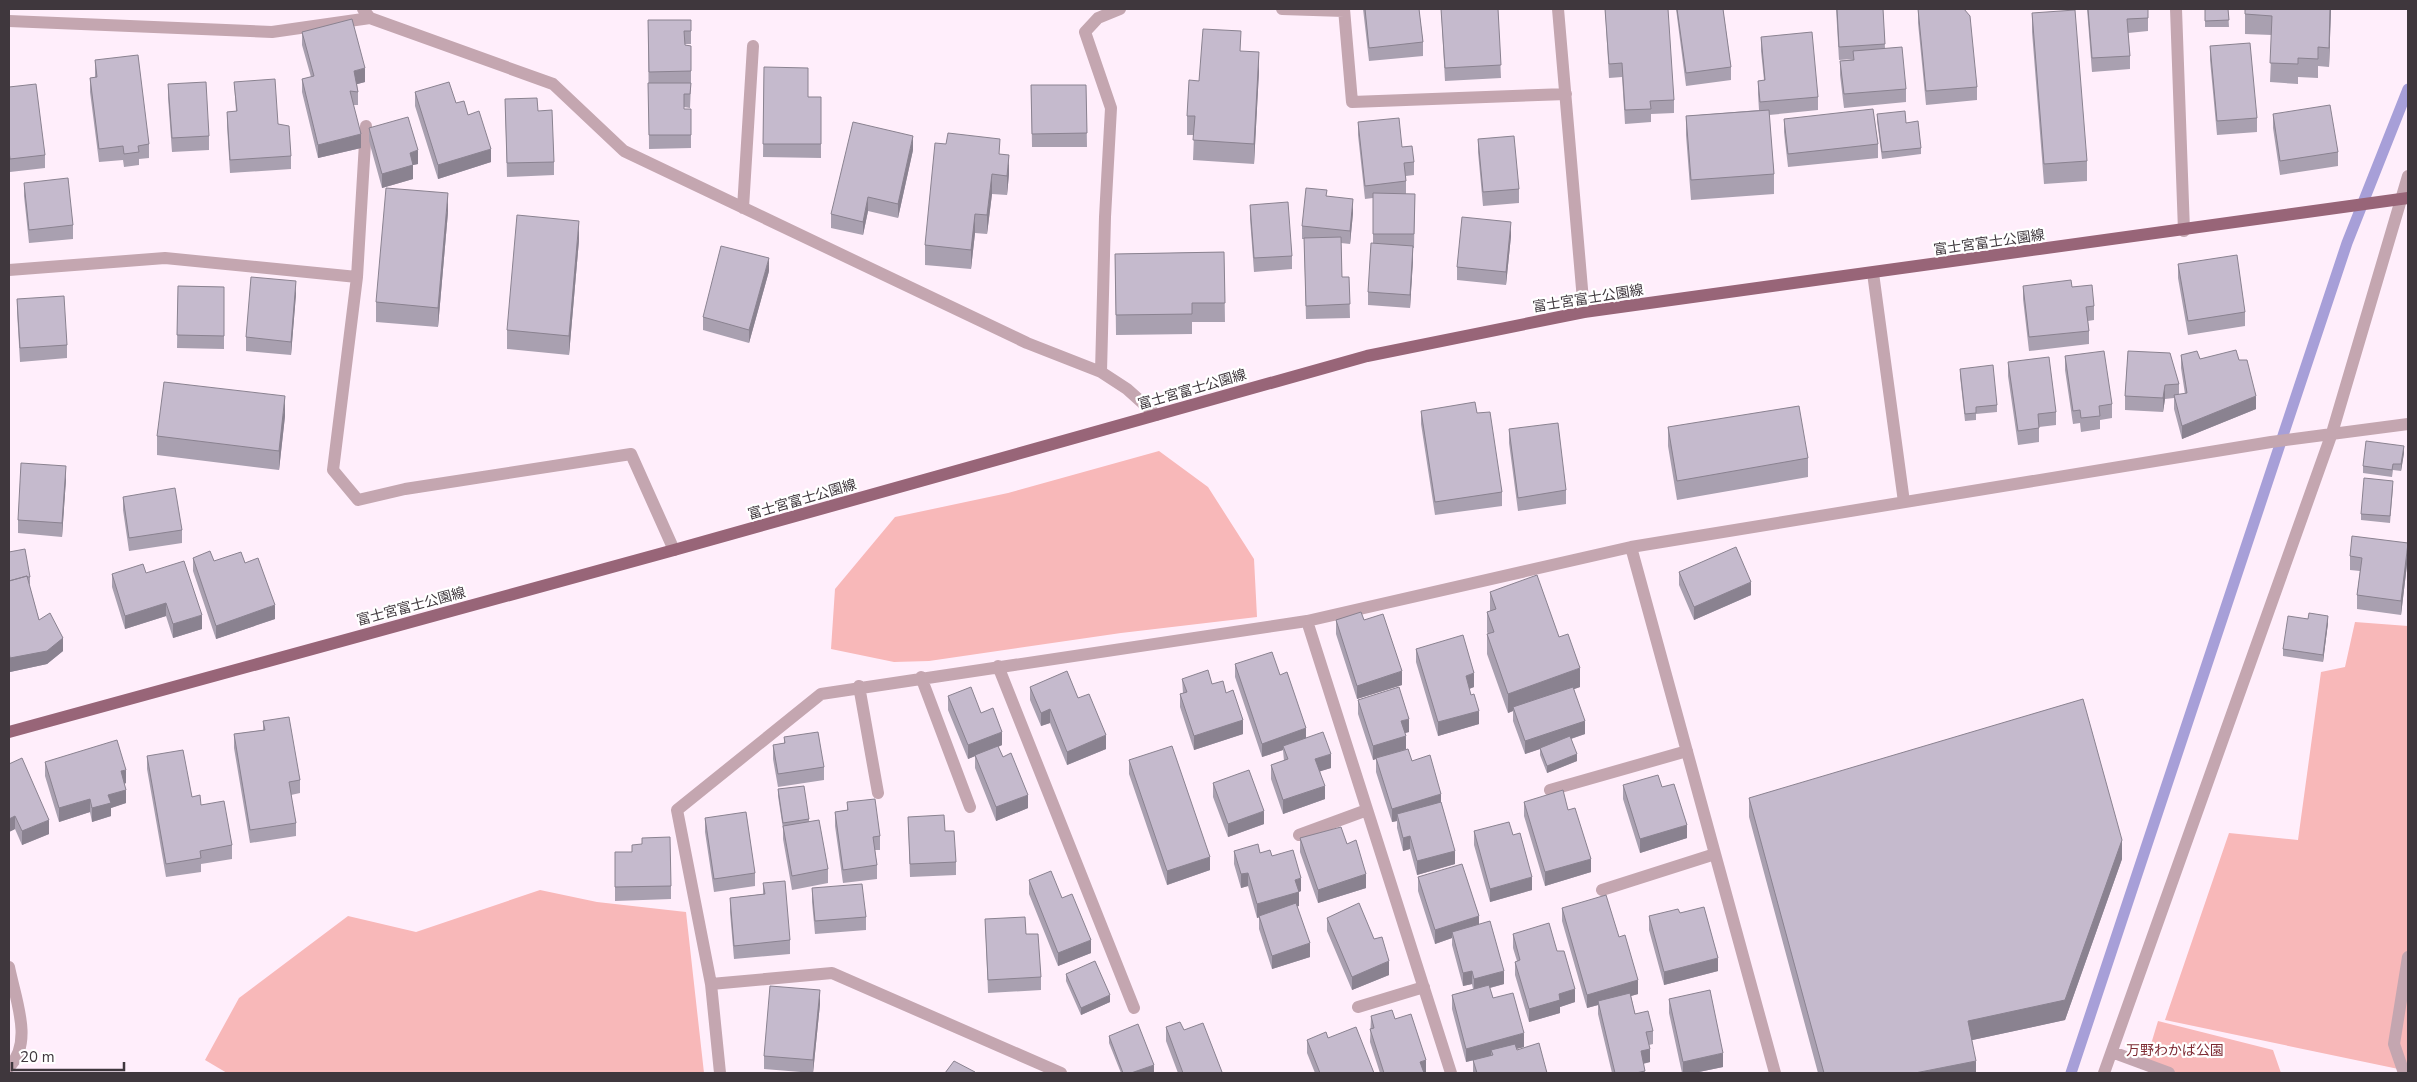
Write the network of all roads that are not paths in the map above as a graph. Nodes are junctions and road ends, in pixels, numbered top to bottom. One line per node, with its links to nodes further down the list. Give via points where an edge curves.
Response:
1 (1120, 9): 19 (street, via 1098,18 1086,32 1111,108)
2 (1282, 9): 5 (street)
3 (1558, 9): 9 (street)
4 (2176, 9): 14 (street)
5 (1344, 10): 9 (street, via 1352,102)
6 (367, 13): 7 (street, via 272,32); 13 (street, via 553,84 624,151)
7 (9, 21)
8 (753, 46): 13 (street)
9 (1566, 94): 18 (street)
10 (366, 126): 17 (street)
11 (2408, 176): 12 (street)
12 (2404, 199): 14 (main road, 富士宮富士公園線); 22 (street)
13 (743, 208): 19 (street, via 1027,343)
14 (2184, 231): 16 (main road, 富士宮富士公園線)
15 (9, 270): 17 (street, via 164,258)
16 (1873, 273): 18 (main road, 富士宮富士公園線); 23 (street)
17 (356, 277): 25 (street, via 333,470 358,500 405,489 631,454)
18 (1584, 312): 20 (main road, 富士宮富士公園線, via 1367,356)
19 (1102, 372): 20 (street)
20 (1156, 415): 25 (main road, 富士宮富士公園線)
21 (2408, 424): 22 (street)
22 (2332, 433): 23 (street); 45 (street)
23 (1904, 502): 24 (street)
24 (1631, 547): 26 (street); 31 (street)
25 (674, 550): 30 (main road, 富士宮富士公園線)
26 (1307, 621): 27 (street); 35 (street)
27 (998, 666): 28 (street); 44 (street)
28 (921, 677): 29 (street); 34 (street)
29 (859, 686): 33 (street); 41 (street, via 821,694 677,810)
30 (9, 732)
31 (1687, 751): 32 (street); 37 (street)
32 (1550, 790)
33 (878, 793)
34 (970, 807)
35 (1367, 810): 36 (street); 42 (street)
36 (1299, 835)
37 (1715, 854): 38 (street); 50 (street)
38 (1602, 890)
39 (2408, 957): 53 (street, via 2394,1044)
40 (9, 967): 46 (street, via 23,1035 17,1059)
41 (711, 984): 47 (street); 48 (street, via 832,973)
42 (1424, 987): 43 (street); 49 (street)
43 (1358, 1007)
44 (1134, 1008)
45 (2112, 1052): 51 (street); 52 (street)
46 (9, 1067)
47 (720, 1073)
48 (1061, 1073)
49 (1451, 1073)
50 (1775, 1073)
51 (2104, 1073)
52 (2169, 1073)
53 (2404, 1073)

